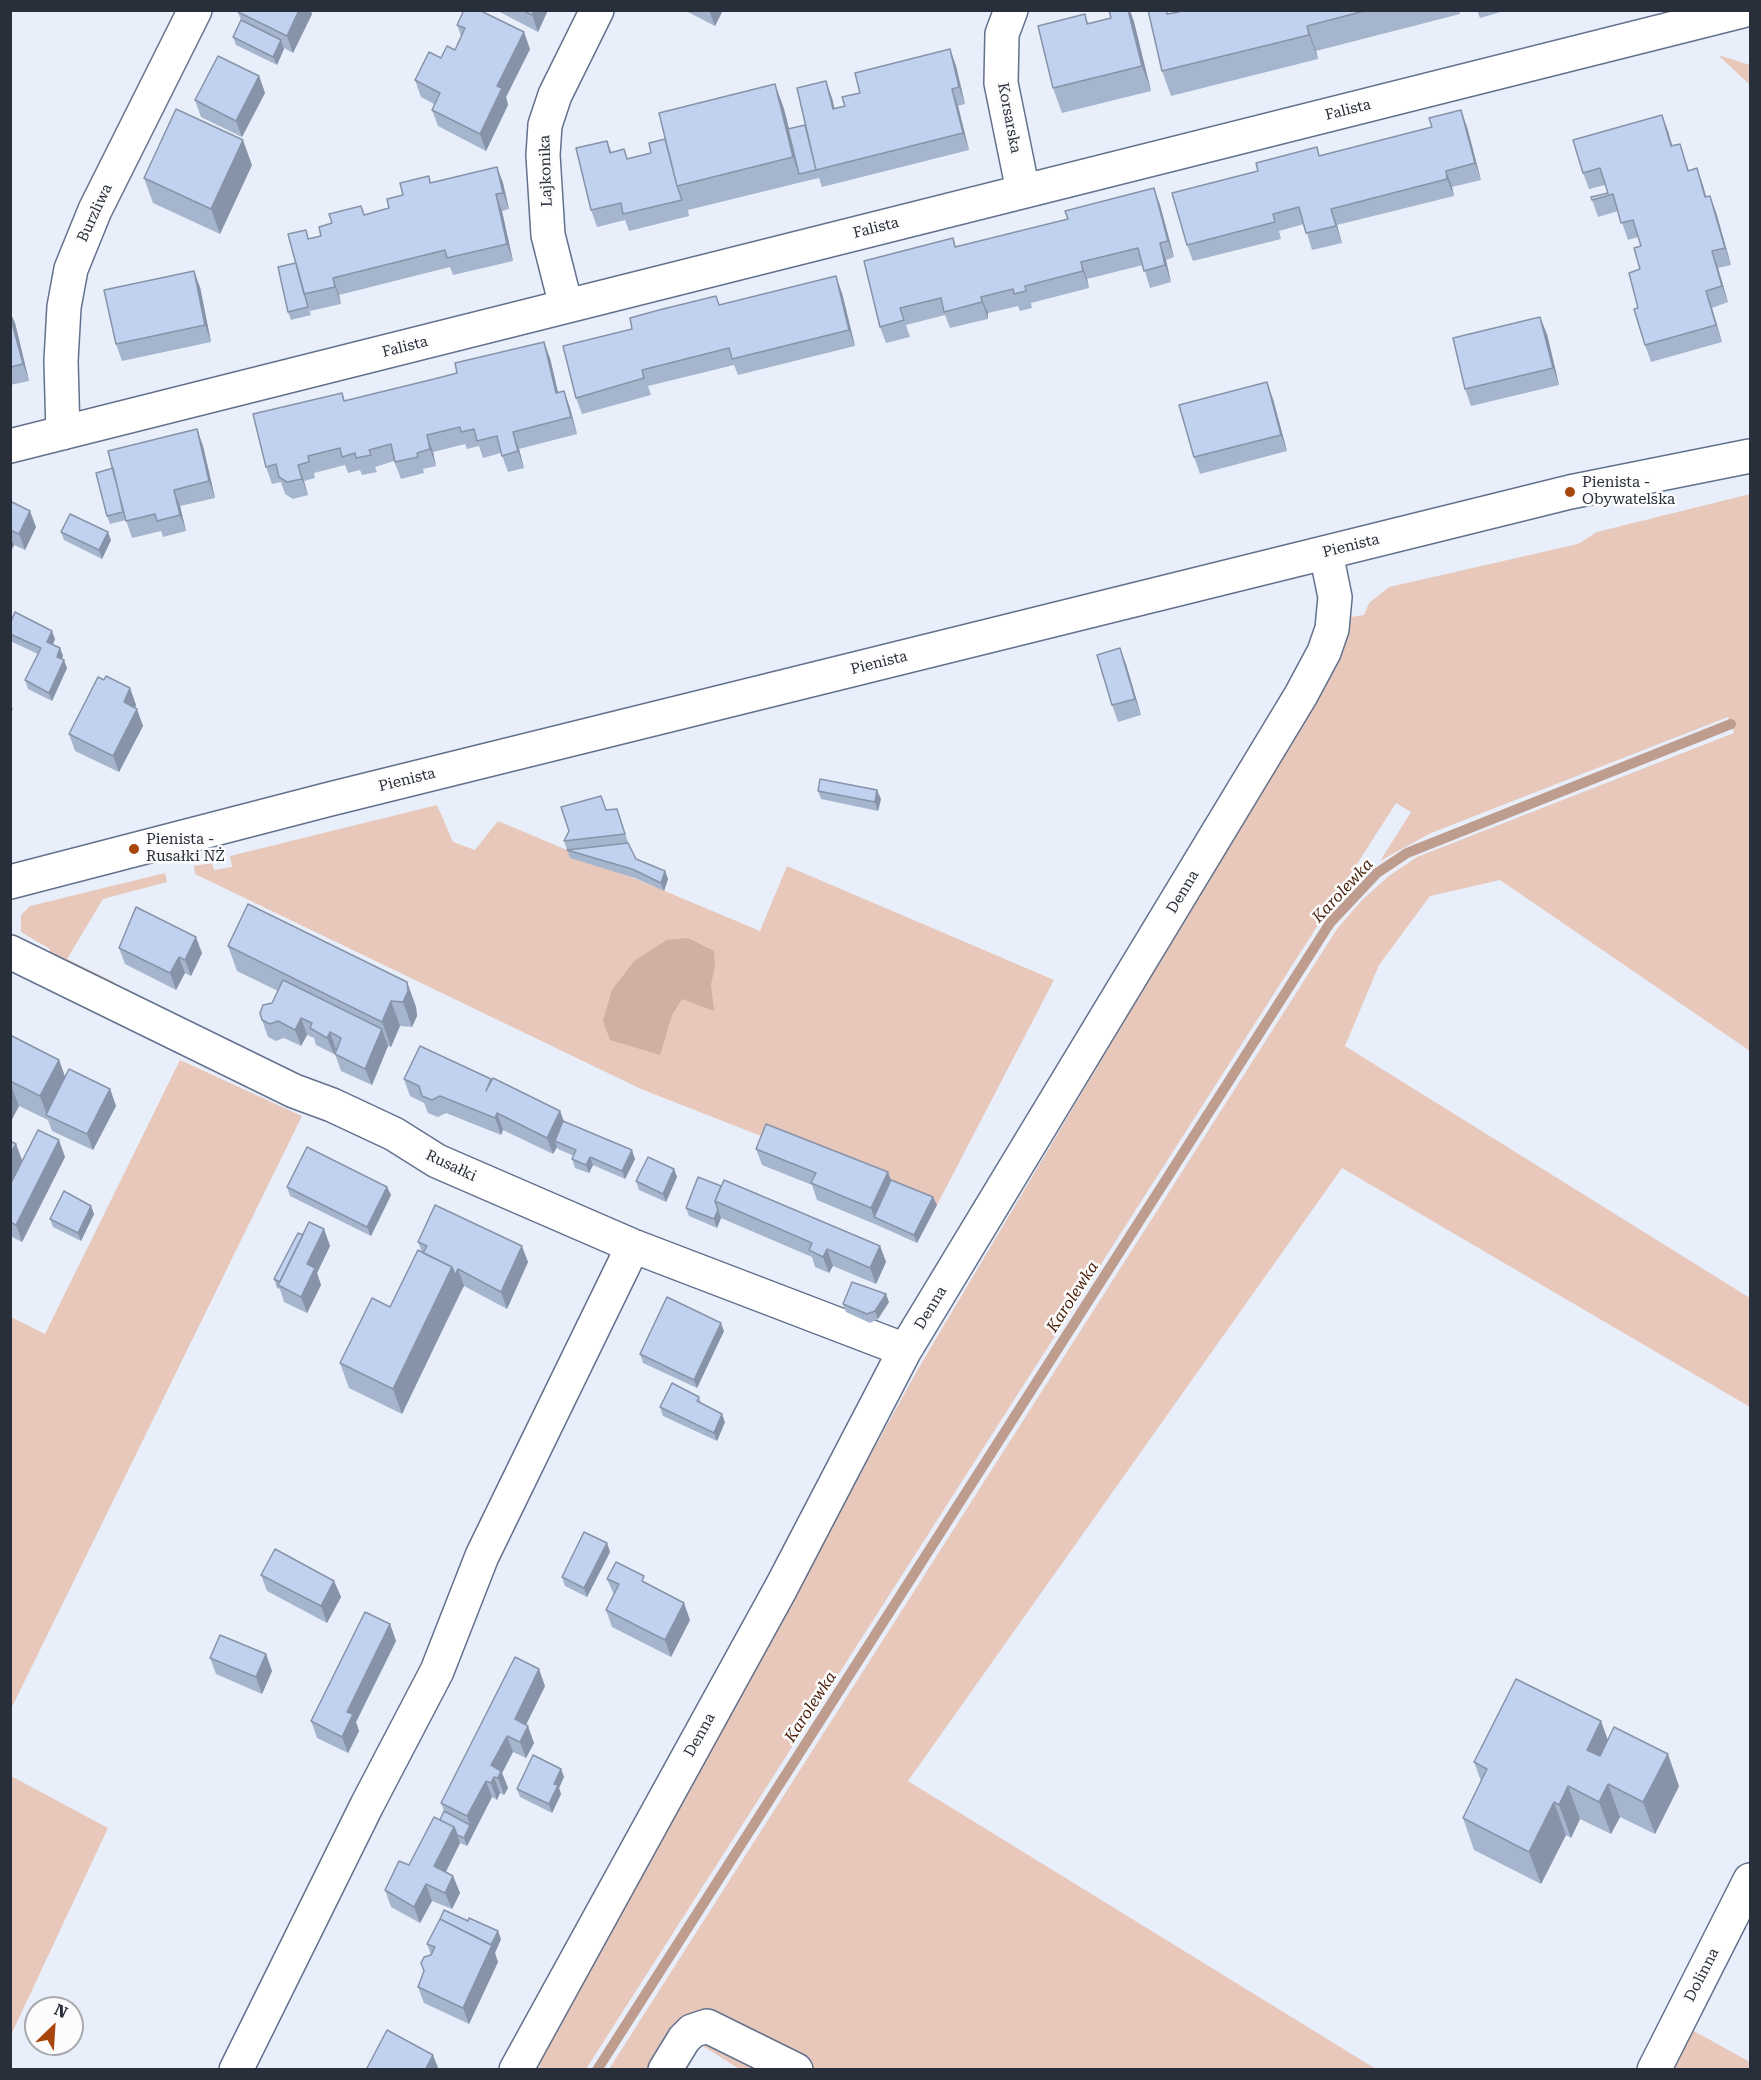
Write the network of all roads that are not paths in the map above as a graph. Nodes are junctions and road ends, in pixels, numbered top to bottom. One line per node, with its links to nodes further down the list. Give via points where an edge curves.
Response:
1 (195, 10): 7 (street, Burzliwa, via 95,210 71,268 61,361)
2 (597, 10): 6 (street, Lajkonika, via 545,124 548,235)
3 (1011, 10): 5 (street, Korsarska, via 1002,34 1001,83)
4 (1745, 16): 5 (street, Falista)
5 (1023, 191): 6 (street, Falista)
6 (566, 306): 7 (street, Falista)
7 (63, 433): 8 (street, Falista)
8 (10, 446)
9 (1750, 456): 10 (street, Pienista, via 1570,492)
10 (1326, 553): 11 (street, Pienista); 14 (street, Denna, via 1335,603 1324,652)
11 (10, 882)
12 (10, 952): 13 (street, Rusałki, via 294,1091 394,1134 431,1158)
13 (633, 1246): 14 (street, Rusałki); 16 (street, via 482,1556 437,1671)
14 (905, 1350): 17 (street, Denna, via 781,1588)
15 (1750, 1880): 20 (street, Dolinna)
16 (236, 2070)
17 (516, 2070)
18 (664, 2070): 19 (street, via 684,2039 692,2031 707,2026)
19 (795, 2070)
20 (1654, 2070)

